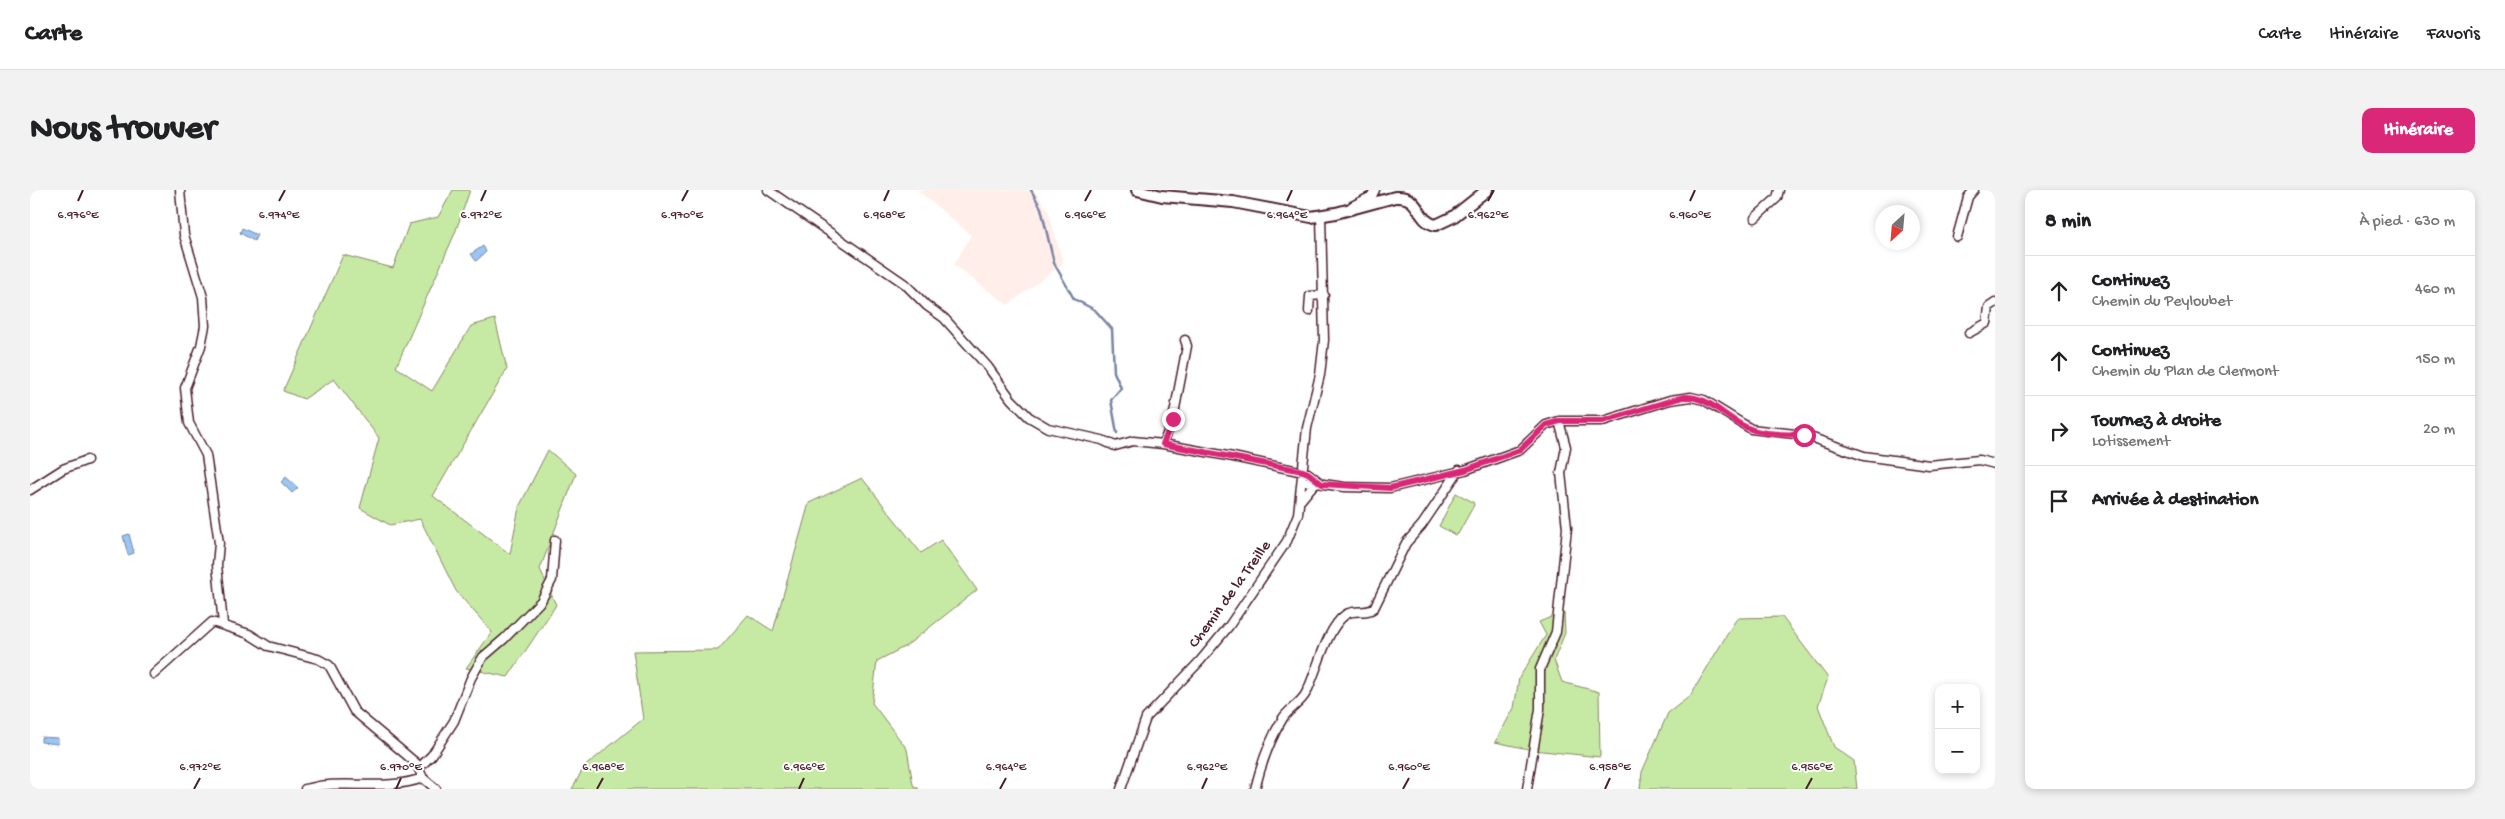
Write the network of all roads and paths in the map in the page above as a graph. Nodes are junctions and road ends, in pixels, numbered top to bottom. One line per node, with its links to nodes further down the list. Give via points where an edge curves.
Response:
1 (180, 190): 28 (street, via 184,235 203,297 205,326 185,388 189,423 206,455 219,543 217,565)
2 (768, 190): 18 (street, via 905,284 926,306 944,318 1028,417 1048,428 1115,446 1133,441)
3 (1137, 190): 9 (street, via 1162,196 1233,202 1297,216)
4 (1375, 190): 8 (street, via 1372,196)
5 (1487, 190): 8 (street, via 1440,225 1428,222 1413,202 1405,197)
6 (1779, 190): 10 (street, via 1777,198)
7 (1974, 190): 11 (street, via 1968,197)
8 (1349, 209): 9 (street)
9 (1321, 216): 12 (street, Chemin de la Treille)
10 (1755, 218)
11 (1957, 238)
12 (1324, 295): 14 (street, via 1310,296); 22 (street, Chemin de la Treille, via 1322,362 1306,428)
13 (1995, 303): 15 (street, via 1989,307 1987,323)
14 (1309, 311)
15 (1969, 333)
16 (1185, 340): 18 (street, via 1187,346 1173,419)
17 (1560, 421): 20 (street, via 1603,421 1670,400 1692,397 1704,400 1752,429 1804,435 1864,456 1929,466 1979,460); 21 (street, via 1546,425 1520,450); 36 (street, via 1566,447 1561,473 1567,528 1556,632 1540,669 1540,709)
18 (1163, 444): 22 (street)
19 (87, 460): 25 (street, via 63,469)
20 (1995, 464)
21 (1459, 470): 24 (street, via 1390,488); 35 (street, via 1406,543 1374,608 1366,612 1352,612 1339,623 1322,653 1306,694 1284,716 1276,731)
22 (1303, 471): 23 (street, Chemin de la Treille); 24 (street)
23 (1303, 481): 24 (street); 26 (street, Chemin de la Treille)
24 (1318, 484): 26 (street)
25 (30, 490)
26 (1301, 500): 34 (street, Chemin de la Treille, via 1288,541 1265,576 1200,661 1146,718)
27 (555, 540): 30 (street, via 552,580 540,601 483,657 454,721 432,755)
28 (223, 624): 29 (street, via 212,622); 30 (street, via 268,646 329,665 354,711)
29 (154, 674)
30 (419, 768): 31 (street)
31 (423, 778): 32 (street, via 409,785 388,787 327,785); 33 (street)
32 (305, 789)
33 (436, 789)
34 (1120, 789)
35 (1255, 789)
36 (1527, 789)

